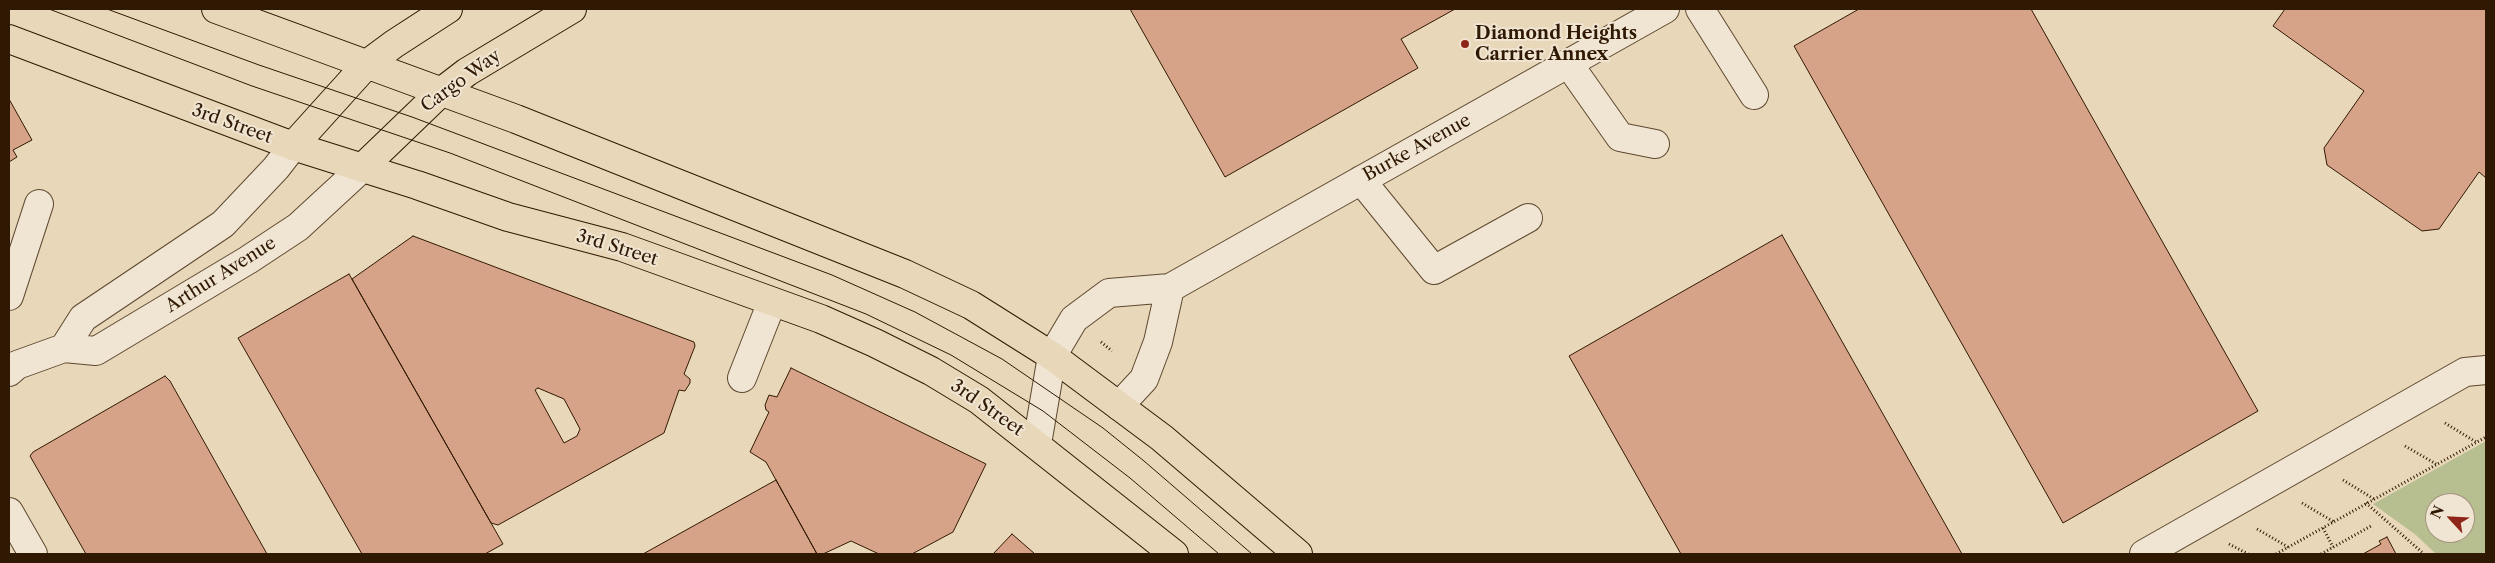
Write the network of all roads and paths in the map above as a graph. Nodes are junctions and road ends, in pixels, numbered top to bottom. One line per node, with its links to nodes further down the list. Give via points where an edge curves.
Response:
1 (216, 9): 8 (main road)
2 (448, 9): 8 (main road)
3 (572, 9): 9 (main road, Cargo Way, via 467,72)
4 (1665, 9): 7 (street, Burke Avenue)
5 (1700, 9): 10 (street)
6 (9, 39): 12 (main road, 3rd Street)
7 (1568, 63): 11 (street, via 1620,137); 14 (street, Burke Avenue)
8 (366, 64): 9 (main road); 12 (main road)
9 (441, 92): 13 (main road, Cargo Way); 23 (main road, via 905,274 971,305)
10 (1754, 95)
11 (1655, 144)
12 (293, 146): 13 (main road, 3rd Street); 21 (street, via 223,224 83,318)
13 (362, 168): 19 (main road, 3rd Street, via 508,217 622,247); 21 (street, Arthur Avenue, via 298,227 240,265 96,351)
14 (1361, 180): 16 (street, via 1434,270); 17 (street, Burke Avenue)
15 (39, 204): 18 (street)
16 (1528, 218)
17 (1170, 288): 23 (street, Burke Avenue, via 1110,293 1074,319); 27 (street, via 1158,342 1144,379)
18 (9, 296)
19 (772, 302): 26 (street); 29 (main road, 3rd Street, via 875,343 931,371 979,400)
20 (1095, 337): 22 (path)
21 (64, 348): 25 (street, Arthur Avenue, via 17,365)
22 (1112, 351)
23 (1052, 356): 27 (main road); 29 (street, Burke Avenue)
24 (2486, 370): 38 (street, via 2465,372)
25 (9, 372)
26 (742, 378)
27 (1119, 406): 37 (main road, via 1162,438)
28 (2486, 437): 30 (path)
29 (1037, 444): 36 (main road, 3rd Street)
30 (2366, 503): 33 (path); 41 (path)
31 (9, 512): 35 (street)
32 (2371, 526): 34 (path)
33 (2323, 528): 34 (path); 39 (path)
34 (2333, 547): 40 (path)
35 (30, 553)
36 (1174, 554)
37 (1298, 554)
38 (2144, 554)
39 (2276, 554)
40 (2321, 554)
41 (2424, 554)

